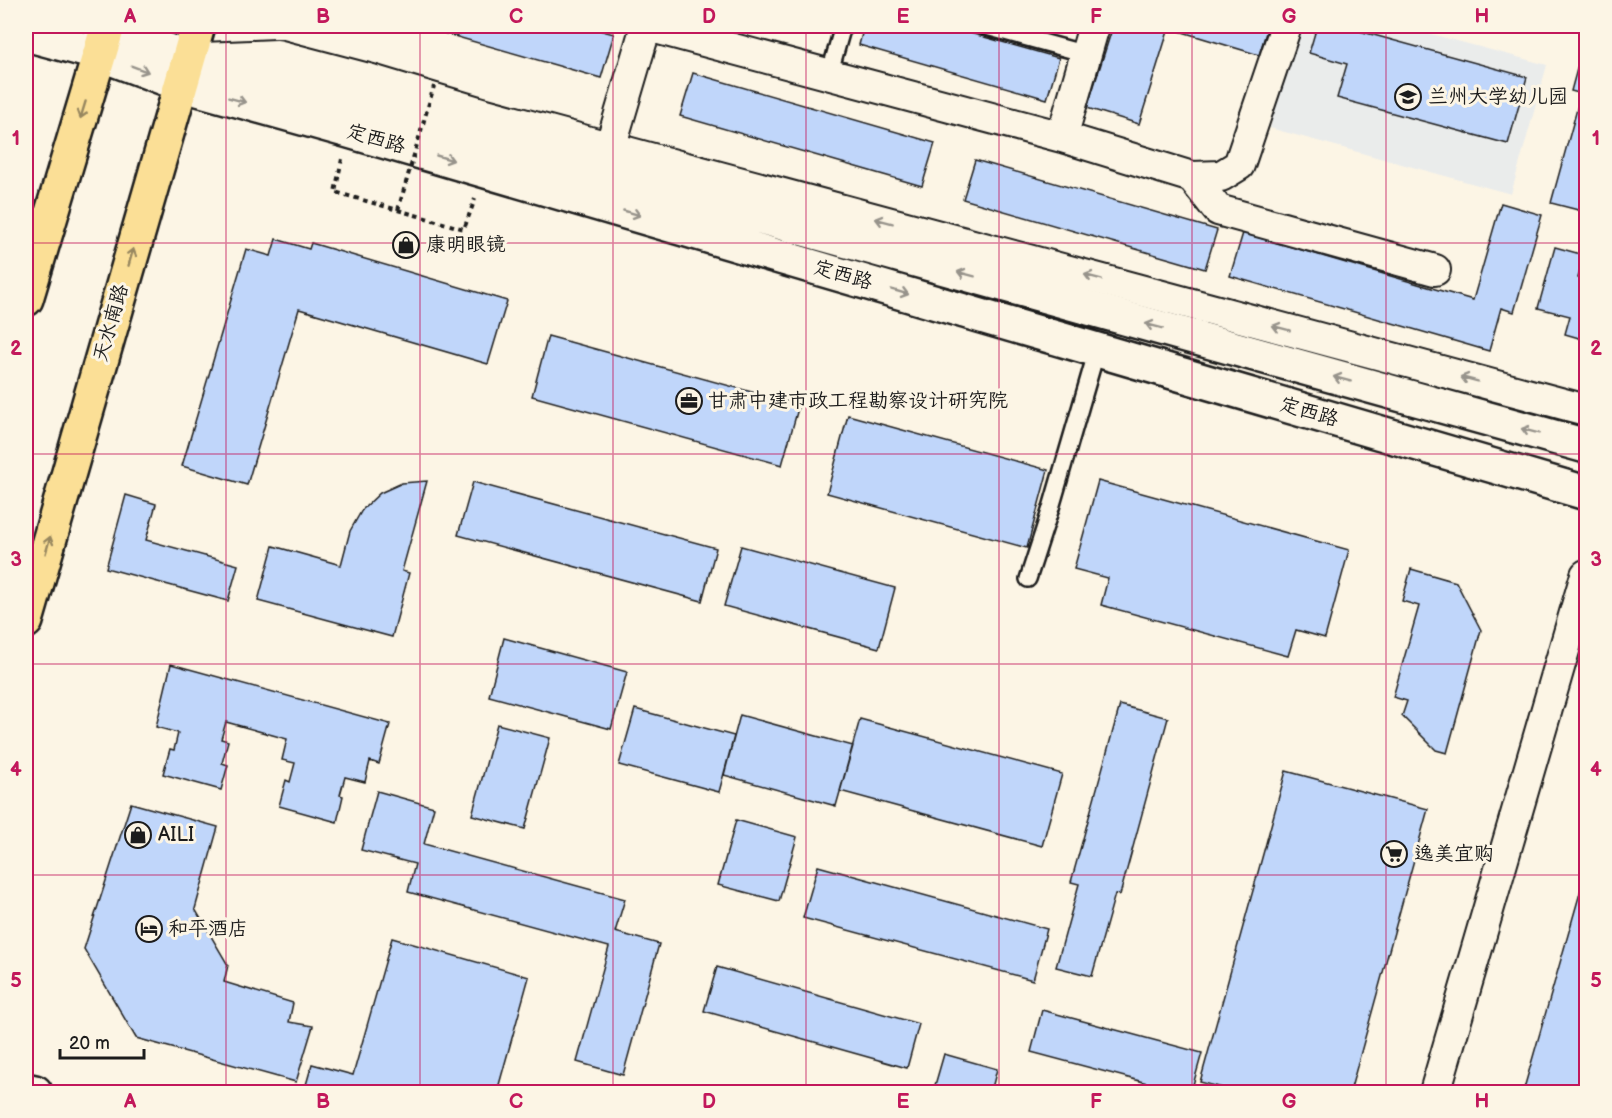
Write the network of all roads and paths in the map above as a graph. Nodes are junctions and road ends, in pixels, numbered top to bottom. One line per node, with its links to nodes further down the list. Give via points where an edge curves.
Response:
1 (198, 26): 10 (main road, 天水南路)
2 (647, 26): 11 (street); 14 (street)
3 (843, 26): 11 (lane)
4 (982, 26): 9 (lane)
5 (1094, 26): 9 (street)
6 (1286, 26): 15 (street, via 1239,165 1221,176)
7 (104, 32): 8 (main road, 定西路); 10 (main road, 定西路); 20 (main road, one-way to 20)
8 (26, 34)
9 (1086, 54): 13 (street)
10 (184, 71): 14 (street, via 277,55); 21 (main road, 定西路, one-way to 21, via 349,130); 23 (main road, 定西路, one-way to 10); 27 (main road, 天水南路, one-way to 10)
11 (829, 75): 13 (street)
12 (434, 86): 17 (path, bridge)
13 (1062, 137): 15 (street)
14 (610, 148): 22 (street, one-way to 14)
15 (1192, 177): 19 (street, via 1218,210)
16 (335, 192): 17 (path)
17 (398, 210): 18 (path)
18 (464, 229)
19 (1435, 270)
20 (26, 299)
21 (1097, 350): 24 (main road, 定西路); 26 (lane)
22 (1587, 410)
23 (1587, 446)
24 (1587, 493)
25 (1587, 575): 30 (street)
26 (1028, 579)
27 (26, 621)
28 (26, 1090): 29 (main road)
29 (35, 1092)
30 (1435, 1092)

